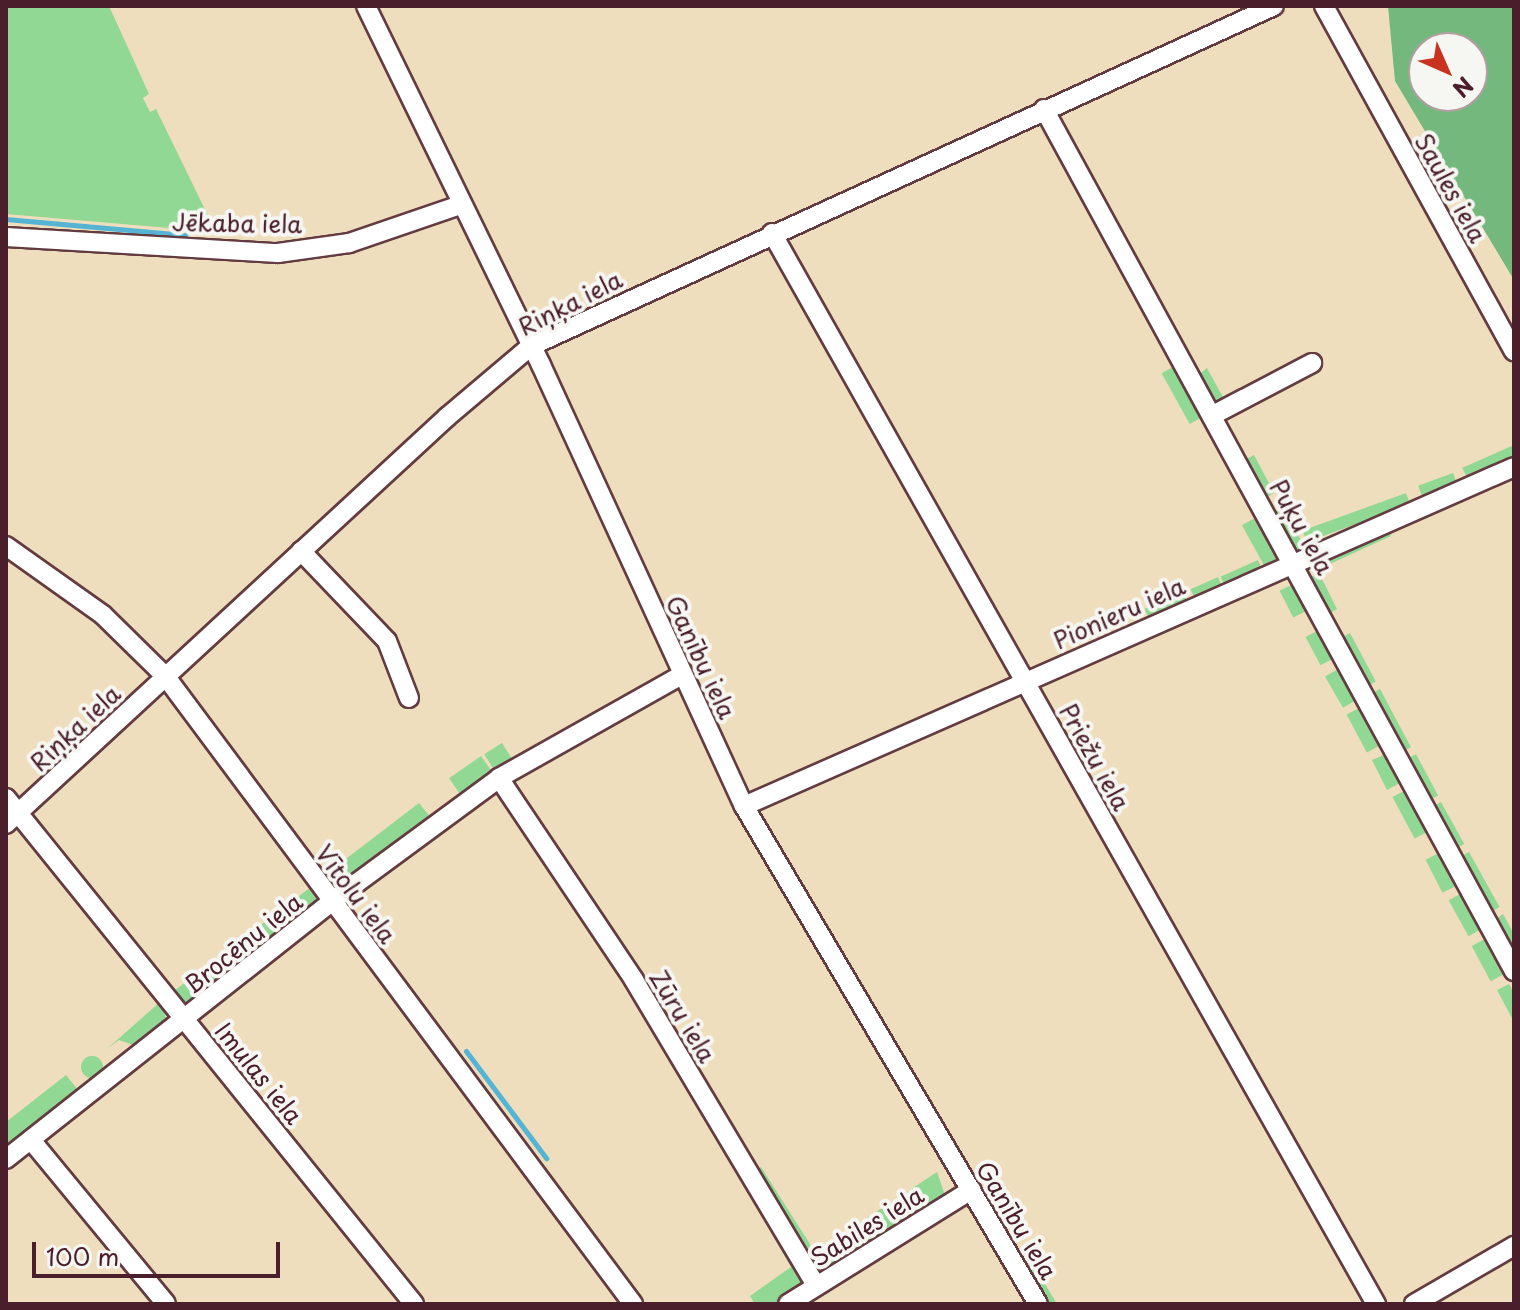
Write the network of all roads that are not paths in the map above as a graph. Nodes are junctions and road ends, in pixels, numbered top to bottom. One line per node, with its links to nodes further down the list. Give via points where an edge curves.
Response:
1 (366, 6): 5 (street, Ganību iela)
2 (1274, 6): 4 (street, Riņķa iela)
3 (1324, 6): 9 (street, Saules iela)
4 (1044, 109): 6 (street, Riņķa iela); 11 (street, Puķu iela)
5 (460, 205): 7 (street, Jēkaba iela, via 349,243 278,253); 8 (street, Ganību iela)
6 (772, 233): 8 (street, Riņķa iela); 18 (street, Priežu iela)
7 (6, 237)
8 (531, 346): 14 (street, Riņķa iela); 16 (street, Ganību iela)
9 (1514, 351)
10 (1312, 363): 11 (street)
11 (1213, 415): 15 (street, Puķu iela)
12 (1514, 467): 15 (street, Pionieru iela)
13 (6, 546): 17 (street, Vītolu iela, via 103,615)
14 (301, 551): 17 (street, Riņķa iela); 19 (street, via 387,641)
15 (1294, 561): 18 (street, Pionieru iela); 24 (street, Puķu iela)
16 (682, 675): 20 (street, Brocēnu iela); 21 (street, Ganību iela)
17 (166, 677): 22 (street, Riņķa iela); 23 (street, Vītolu iela)
18 (1024, 681): 21 (street, Pionieru iela); 36 (street, Priežu iela)
19 (409, 698)
20 (499, 778): 23 (street, Brocēnu iela); 30 (street, Zūru iela, via 634,980)
21 (744, 806): 28 (street, Ganību iela)
22 (10, 812): 25 (street, Imulas iela)
23 (331, 902): 25 (street, Brocēnu iela); 33 (street, Vītolu iela)
24 (1514, 971)
25 (186, 1020): 26 (street, Brocēnu iela); 32 (street, Imulas iela)
26 (31, 1140): 27 (street, Brocēnu iela); 31 (street)
27 (6, 1159)
28 (971, 1190): 30 (street, Sabiles iela); 35 (street, Ganību iela)
29 (1514, 1246): 37 (street)
30 (816, 1285): 34 (street, Sabiles iela)
31 (166, 1304)
32 (414, 1304)
33 (633, 1304)
34 (788, 1304)
35 (1038, 1304)
36 (1376, 1304)
37 (1414, 1304)

